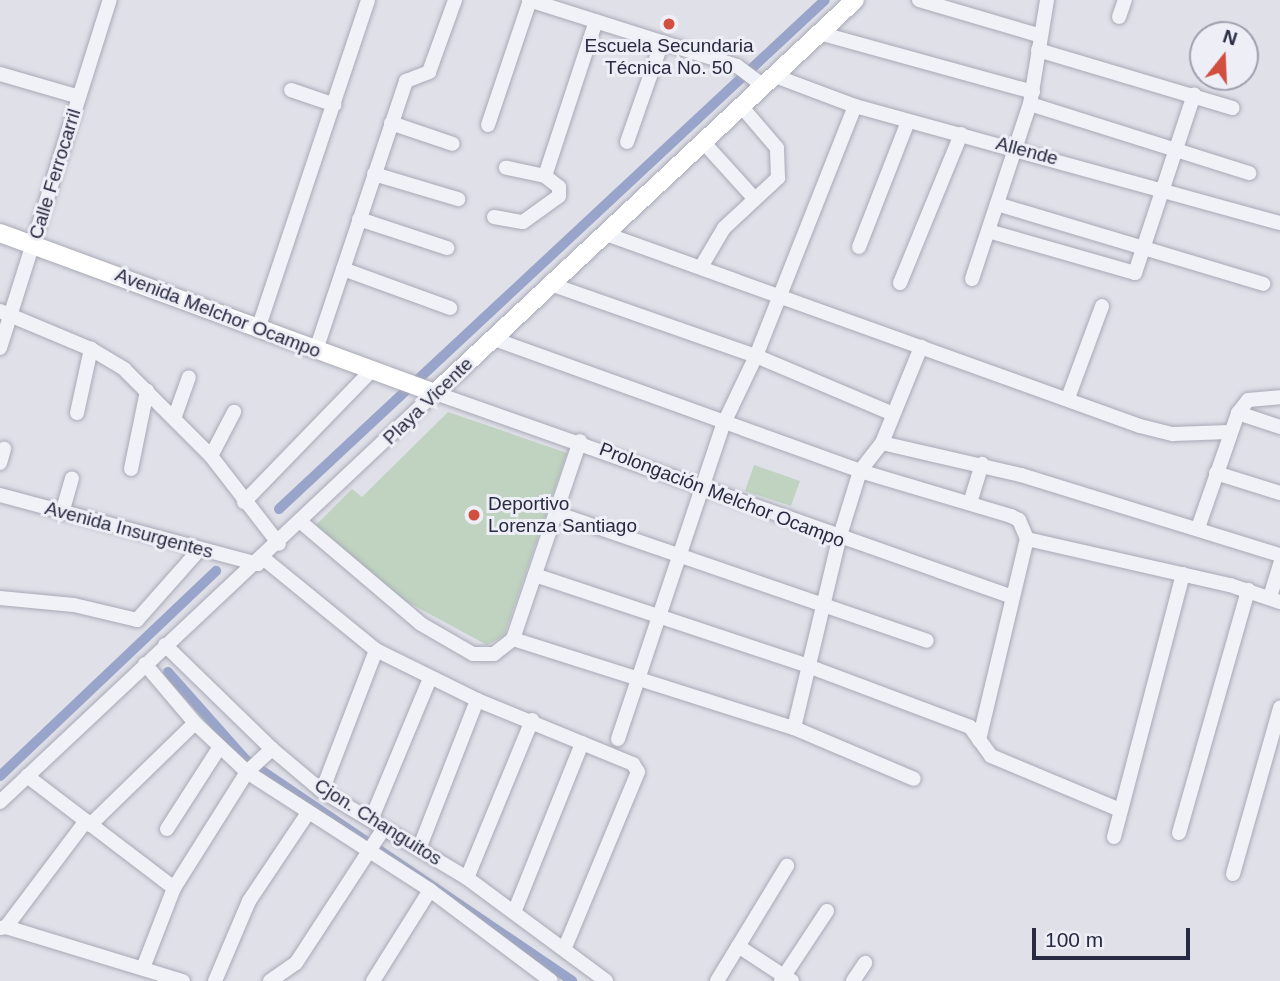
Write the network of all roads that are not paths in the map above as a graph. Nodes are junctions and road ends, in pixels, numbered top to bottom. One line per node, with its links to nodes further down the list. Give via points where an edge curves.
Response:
1 (110, 0): 18 (street, Calle Ferrocarril)
2 (368, 0): 20 (street)
3 (455, 0): 25 (street, via 429,72 406,81)
4 (529, 0): 10 (street); 26 (street)
5 (855, 0): 11 (main road, Playa Vicente)
6 (919, 0): 13 (street)
7 (1047, 0): 13 (street)
8 (1125, 0): 9 (street)
9 (1119, 17)
10 (596, 21): 12 (street); 36 (street)
11 (819, 33): 15 (main road, Playa Vicente); 19 (street)
12 (662, 42): 15 (street, Allende); 28 (street)
13 (1038, 43): 17 (street); 19 (street)
14 (0, 74): 18 (street)
15 (765, 79): 21 (street, Allende); 22 (main road, Playa Vicente)
16 (291, 90): 20 (street)
17 (1194, 95): 23 (street); 32 (street)
18 (79, 97): 47 (street, Calle Ferrocarril)
19 (1031, 98): 31 (street); 32 (street)
20 (335, 105): 61 (street)
21 (855, 106): 24 (street, Allende); 57 (street)
22 (742, 107): 30 (main road, Playa Vicente); 38 (street, via 777,148 778,177)
23 (1233, 108)
24 (908, 121): 27 (street, Allende); 48 (street)
25 (391, 123): 29 (street); 35 (street)
26 (488, 125)
27 (961, 134): 31 (street, Allende); 54 (street)
28 (627, 142)
29 (453, 144)
30 (705, 144): 38 (street); 46 (main road, Playa Vicente)
31 (1016, 147): 37 (street, Allende); 40 (street)
32 (1176, 152): 34 (street); 37 (street)
33 (506, 168): 36 (street)
34 (1249, 173)
35 (374, 174): 39 (street); 42 (street)
36 (545, 176): 41 (street, via 559,187 559,196 523,222)
37 (1163, 188): 43 (street, Allende); 50 (street)
38 (754, 198): 51 (street, via 724,228)
39 (458, 199)
40 (997, 204): 44 (street); 50 (street)
41 (494, 217)
42 (359, 219): 49 (street); 52 (street)
43 (1280, 222)
44 (988, 231): 50 (street, via 1133,275); 53 (street)
45 (0, 233): 47 (main road, Avenida Melchor Ocampo)
46 (606, 234): 51 (street); 56 (main road, Playa Vicente)
47 (33, 244): 60 (street, Calle Ferrocarril); 61 (main road, Avenida Melchor Ocampo)
48 (859, 247)
49 (447, 248)
50 (1144, 248): 55 (street)
51 (701, 267): 57 (street)
52 (343, 269): 59 (street); 66 (street)
53 (972, 279)
54 (900, 283)
55 (1263, 284)
56 (552, 285): 62 (main road, Playa Vicente); 67 (street)
57 (780, 295): 63 (street); 67 (street)
58 (1102, 306): 73 (street)
59 (450, 309)
60 (6, 313): 64 (street, Calle Ferrocarril); 65 (street)
61 (258, 330): 66 (main road, Avenida Melchor Ocampo)
62 (494, 339): 71 (main road, Playa Vicente); 79 (street)
63 (921, 347): 73 (street); 75 (street)
64 (0, 348)
65 (91, 349): 70 (street); 76 (street)
66 (316, 350): 68 (main road, Avenida Melchor Ocampo)
67 (756, 356): 75 (street); 79 (street)
68 (371, 371): 71 (main road, Avenida Melchor Ocampo); 93 (street)
69 (190, 377): 78 (street)
70 (147, 391): 78 (street); 86 (street)
71 (428, 391): 83 (street, Prolongación Melchor Ocampo); 97 (street, Playa Vicente)
72 (1280, 397): 77 (street, via 1248,400)
73 (1068, 398): 81 (street, via 1173,434)
74 (234, 412): 84 (street)
75 (891, 412): 82 (street)
76 (76, 413)
77 (1238, 413): 80 (street); 81 (street)
78 (175, 416): 84 (street)
79 (724, 423): 87 (street); 90 (street)
80 (1280, 427)
81 (1229, 432): 88 (street)
82 (882, 443): 85 (street); 87 (street)
83 (579, 444): 90 (street, Prolongación Melchor Ocampo); 96 (street)
84 (211, 456): 93 (street)
85 (982, 464): 94 (street); 98 (street)
86 (131, 469)
87 (860, 471): 94 (street); 99 (street)
88 (1216, 472): 91 (street); 98 (street)
89 (72, 478): 95 (street)
90 (701, 488): 99 (street, Prolongación Melchor Ocampo); 103 (street)
91 (1280, 493)
92 (0, 495): 95 (street, Avenida Insurgentes)
93 (244, 502): 101 (street)
94 (970, 503): 100 (street, via 1019,520)
95 (62, 513): 102 (street, Avenida Insurgentes)
96 (556, 513): 103 (street); 108 (street)
97 (302, 523): 101 (street, Playa Vicente); 115 (street, via 386,597 456,646 484,656)
98 (1198, 528): 104 (street)
99 (839, 539): 110 (street, Prolongación Melchor Ocampo); 113 (street)
100 (1027, 539): 107 (street); 110 (street)
101 (279, 544): 105 (street, Playa Vicente)
102 (200, 549): 105 (street, Avenida Insurgentes); 111 (street, via 137,620 74,605)
103 (678, 554): 113 (street); 114 (street)
104 (1280, 555)
105 (261, 561): 117 (street, Playa Vicente); 118 (street)
106 (1280, 564): 112 (street)
107 (1183, 574): 109 (street); 138 (street)
108 (535, 575): 114 (street); 115 (street)
109 (1248, 590): 112 (street); 143 (street)
110 (1010, 596): 129 (street)
111 (0, 598)
112 (1275, 599)
113 (822, 606): 116 (street); 120 (street)
114 (658, 616): 120 (street); 122 (street)
115 (513, 639): 122 (street)
116 (928, 641)
117 (164, 645): 119 (street, Playa Vicente); 132 (street, Cjon. Changuitos)
118 (376, 650): 121 (street); 136 (street)
119 (145, 664): 126 (street, Cjon. Changuitos); 134 (street, Playa Vicente)
120 (808, 666): 127 (street); 129 (street, via 970,727)
121 (430, 678): 123 (street); 140 (street)
122 (637, 680): 127 (street); 128 (street)
123 (477, 700): 125 (street); 146 (street)
124 (1280, 708): 148 (street)
125 (531, 720): 130 (street); 149 (street)
126 (195, 723): 131 (street, Cjon. Changuitos); 141 (street)
127 (794, 728): 135 (street)
128 (618, 739)
129 (979, 740): 138 (street, via 990,756)
130 (582, 743): 152 (street); 156 (street, via 633,764 638,772)
131 (219, 748): 133 (street, Cjon. Changuitos); 142 (street)
132 (269, 751): 133 (street); 136 (street, Cjon. Changuitos)
133 (249, 770): 139 (street, Cjon. Changuitos); 150 (street)
134 (27, 776): 137 (street, Playa Vicente); 141 (street)
135 (914, 779)
136 (322, 791): 140 (street, Cjon. Changuitos)
137 (0, 802)
138 (1120, 810): 144 (street)
139 (308, 813): 145 (street, Cjon. Changuitos); 161 (street, via 243,913)
140 (371, 820): 145 (street, Cjon. Changuitos)
141 (88, 823): 150 (street); 154 (street)
142 (167, 829)
143 (1179, 833)
144 (1114, 837)
145 (375, 840): 146 (street, Cjon. Changuitos); 151 (street, Cjon. Changuitos); 162 (street, via 296,963)
146 (419, 849): 149 (street, Cjon. Changuitos)
147 (787, 866): 155 (street)
148 (1233, 874)
149 (467, 878): 152 (street, Cjon. Changuitos)
150 (174, 888): 158 (street)
151 (430, 890): 163 (street); 164 (street, Cjon. Changuitos)
152 (515, 910): 156 (street, Cjon. Changuitos)
153 (827, 912): 159 (street)
154 (3, 928): 158 (street)
155 (738, 946): 159 (street); 166 (street)
156 (565, 947): 165 (street, Cjon. Changuitos)
157 (865, 963): 167 (street)
158 (143, 968): 160 (street)
159 (786, 979)
160 (183, 981)
161 (215, 981)
162 (270, 981)
163 (373, 981)
164 (551, 981)
165 (606, 981)
166 (716, 981)
167 (853, 981)

